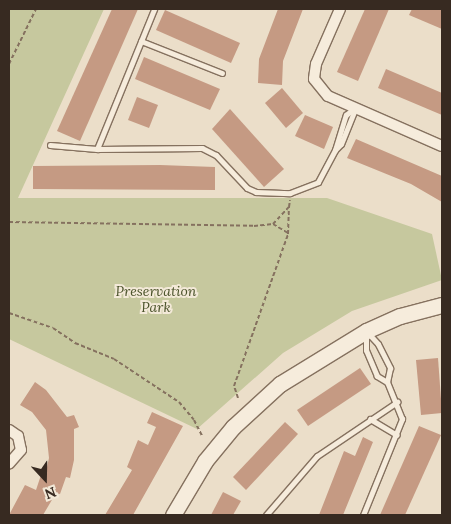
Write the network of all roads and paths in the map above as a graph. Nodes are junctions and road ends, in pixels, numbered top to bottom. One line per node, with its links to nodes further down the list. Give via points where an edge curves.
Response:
1 (36, 9): 5 (path)
2 (154, 9): 4 (lane)
3 (340, 9): 7 (street, via 314,79 328,96)
4 (140, 41): 6 (lane); 10 (lane)
5 (9, 64)
6 (222, 73)
7 (356, 107): 9 (street); 11 (lane, via 346,114 335,150 318,182)
8 (50, 145): 10 (lane)
9 (442, 146)
10 (97, 149): 11 (lane, via 202,148 216,155 247,188 256,192)
11 (290, 193): 12 (path)
12 (289, 207): 14 (path); 15 (path)
13 (9, 222): 14 (path)
14 (273, 224): 15 (path)
15 (288, 234): 20 (path, via 234,386)
16 (442, 305): 18 (main road, via 415,311)
17 (9, 313): 24 (path, via 54,328 75,343 114,360 179,402)
18 (366, 331): 19 (lane, via 366,350 378,376); 19 (lane, via 378,344 390,368); 27 (main road, via 300,369 232,427 205,461)
19 (387, 382): 21 (lane)
20 (238, 398)
21 (397, 402): 22 (lane); 25 (lane, via 402,419)
22 (370, 419): 25 (lane); 28 (lane, via 317,456)
23 (9, 430): 26 (street, via 18,436 21,450)
24 (202, 436)
25 (397, 436): 29 (lane)
26 (9, 464)
27 (173, 515)
28 (266, 515)
29 (363, 515)

